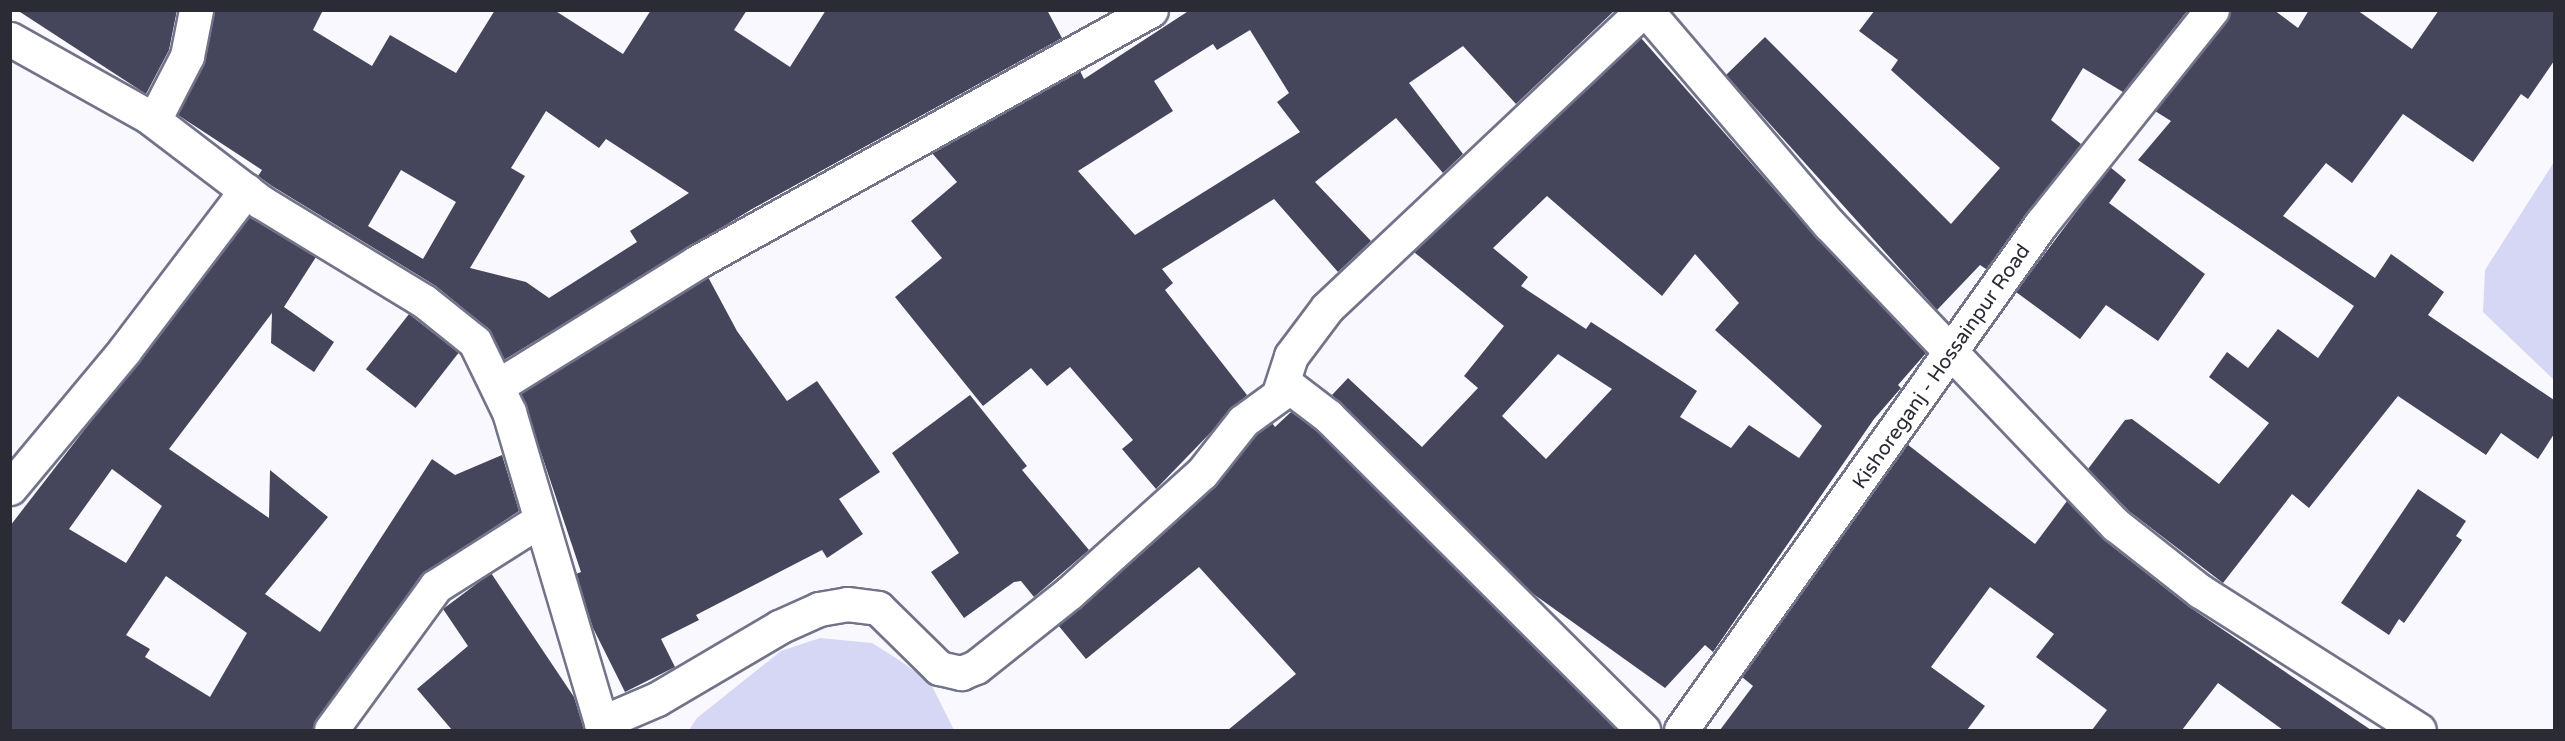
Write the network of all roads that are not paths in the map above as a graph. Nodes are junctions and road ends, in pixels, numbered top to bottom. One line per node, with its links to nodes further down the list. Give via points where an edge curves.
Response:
1 (196, 10): 6 (street, via 187,56)
2 (1151, 10): 9 (street, via 697,262)
3 (1645, 10): 8 (street, via 1829,224); 10 (street, via 1327,308 1291,356)
4 (2212, 10): 8 (street, Kishoreganj - Hossainpur Road, via 2041,224)
5 (10, 39): 6 (street)
6 (154, 120): 7 (street)
7 (246, 190): 9 (street, via 424,301 475,342); 11 (street)
8 (1953, 354): 16 (street, Kishoreganj - Hossainpur Road); 17 (street, via 2116,525 2200,591)
9 (499, 385): 12 (street)
10 (1280, 390): 13 (street, via 1243,421 1191,483 976,667 952,673 927,662 878,608 829,607 779,627); 15 (street, via 1290,387 1328,416)
11 (10, 488)
12 (540, 520): 13 (street); 14 (street, via 468,562 426,596)
13 (602, 727)
14 (331, 730)
15 (1643, 730)
16 (1681, 730)
17 (2419, 730)

